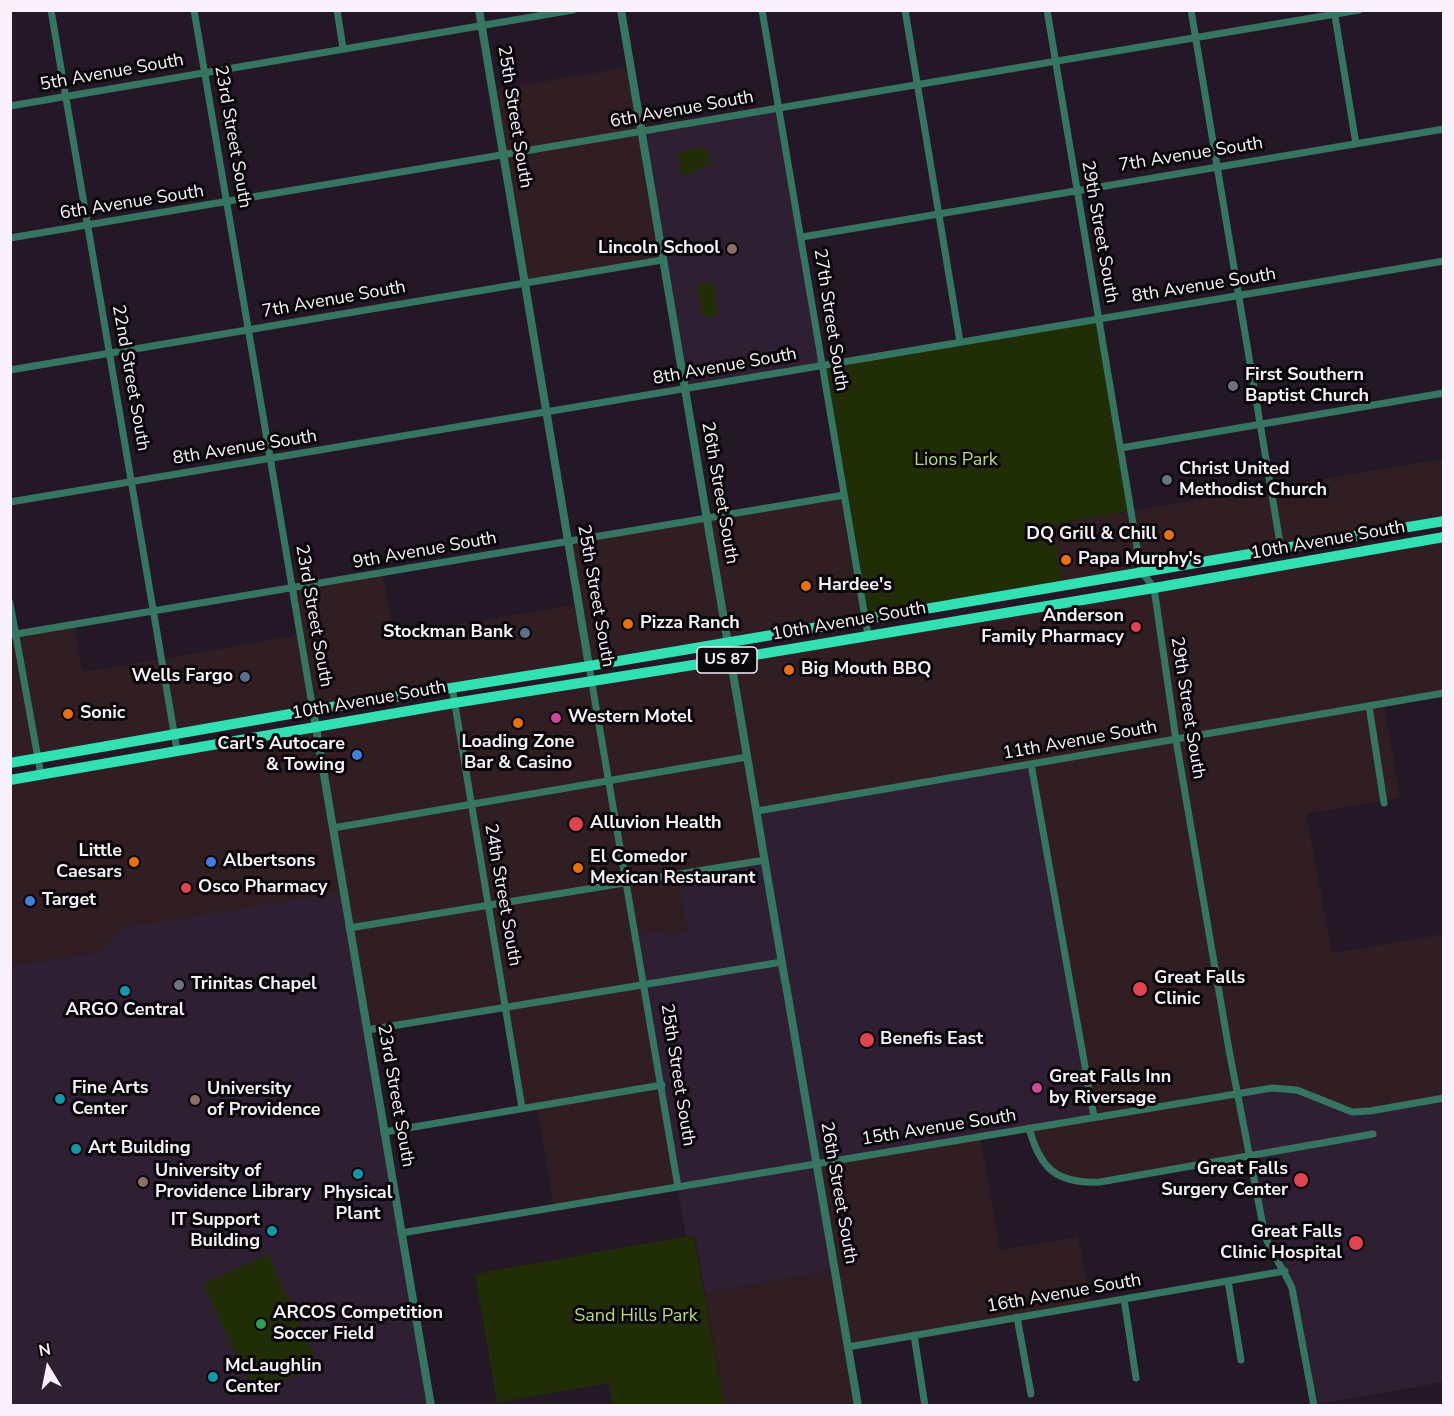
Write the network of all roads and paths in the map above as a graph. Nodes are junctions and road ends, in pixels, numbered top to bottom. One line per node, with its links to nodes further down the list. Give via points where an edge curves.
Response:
1 (51, 10): 19 (street, 22nd Street South)
2 (194, 10): 17 (street, 23rd Street South)
3 (337, 10): 15 (street)
4 (479, 10): 13 (street, 25th Street South)
5 (573, 10): 13 (street, 5th Avenue South)
6 (621, 10): 23 (street, 26th Street South)
7 (762, 10): 21 (street, 27th Street South)
8 (905, 10): 18 (street)
9 (1047, 10): 16 (street, 29th Street South)
10 (1191, 10): 14 (street)
11 (1359, 10): 12 (street, 6th Avenue South)
12 (1334, 13): 14 (street, 6th Avenue South); 24 (street)
13 (482, 27): 15 (street, 5th Avenue South); 25 (street, 25th Street South)
14 (1196, 39): 16 (street, 6th Avenue South); 26 (street)
15 (343, 48): 17 (street, 5th Avenue South)
16 (1056, 62): 18 (street, 6th Avenue South); 27 (street, 29th Street South)
17 (205, 72): 19 (street, 5th Avenue South); 28 (street, 23rd Street South)
18 (917, 85): 21 (street, 6th Avenue South); 29 (street)
19 (66, 96): 20 (street, 5th Avenue South); 30 (street, 22nd Street South)
20 (10, 106)
21 (779, 108): 23 (street, 6th Avenue South); 31 (street, 27th Street South)
22 (1443, 129): 24 (street, 7th Avenue South)
23 (641, 132): 25 (street, 6th Avenue South); 33 (street, 26th Street South)
24 (1356, 144): 26 (street, 7th Avenue South)
25 (503, 154): 28 (street, 6th Avenue South); 35 (street, 25th Street South)
26 (1217, 166): 27 (street, 7th Avenue South); 36 (street)
27 (1077, 189): 29 (street, 7th Avenue South); 37 (street, 29th Street South)
28 (226, 202): 30 (street, 6th Avenue South); 38 (street, 23rd Street South)
29 (939, 214): 31 (street, 7th Avenue South); 39 (street)
30 (89, 225): 32 (street, 6th Avenue South); 40 (street, 22nd Street South)
31 (802, 237): 41 (street, 27th Street South)
32 (10, 238)
33 (662, 260): 35 (street, 7th Avenue South); 43 (street, 26th Street South)
34 (1443, 261): 36 (street, 8th Avenue South)
35 (525, 283): 38 (street, 7th Avenue South); 45 (street, 25th Street South)
36 (1239, 295): 37 (street, 8th Avenue South); 46 (street)
37 (1099, 319): 39 (street, 8th Avenue South); 47 (street, 29th Street South)
38 (248, 330): 40 (street, 7th Avenue South); 48 (street, 23rd Street South)
39 (960, 342): 41 (street, 8th Avenue South)
40 (110, 353): 42 (street, 7th Avenue South); 49 (street, 22nd Street South)
41 (822, 366): 43 (street, 8th Avenue South); 50 (street, 27th Street South)
42 (10, 370)
43 (684, 389): 45 (street, 8th Avenue South); 52 (street, 26th Street South)
44 (1443, 393): 46 (street)
45 (546, 413): 48 (street, 8th Avenue South); 55 (street, 25th Street South)
46 (1260, 424): 47 (street); 56 (street)
47 (1121, 448): 57 (street, 29th Street South)
48 (269, 460): 49 (street, 8th Avenue South); 58 (street, 23rd Street South)
49 (133, 482): 51 (street, 8th Avenue South); 61 (street, 22nd Street South)
50 (844, 495): 52 (street, 9th Avenue South); 62 (street, 27th Street South)
51 (10, 502)
52 (706, 518): 55 (street, 9th Avenue South); 65 (street, 26th Street South)
53 (1443, 521): 56 (highway, 10th Avenue South / US 87)
54 (1443, 537): 59 (highway, 10th Avenue South / US 87)
55 (568, 542): 58 (street, 9th Avenue South); 67 (street, 25th Street South)
56 (1281, 549): 57 (highway, 10th Avenue South / US 87)
57 (1141, 572): 59 (street, 29th Street South); 62 (highway, 10th Avenue South / US 87)
58 (292, 588): 61 (street, 9th Avenue South); 73 (street, 23rd Street South)
59 (1154, 588): 64 (highway, 10th Avenue South / US 87); 76 (street, 29th Street South)
60 (10, 603): 63 (street)
61 (153, 610): 63 (street, 9th Avenue South); 75 (street, 22nd Street South)
62 (865, 619): 64 (street, 27th Street South); 65 (highway, 10th Avenue South / US 87)
63 (13, 635): 79 (street)
64 (868, 635): 66 (highway, 10th Avenue South / US 87)
65 (728, 642): 66 (street, 26th Street South); 67 (highway, 10th Avenue South / US 87)
66 (731, 659): 68 (highway, 10th Avenue South / US 87); 78 (street, 26th Street South)
67 (589, 666): 68 (street, 25th Street South); 69 (highway, 10th Avenue South / US 87)
68 (593, 681): 71 (highway, 10th Avenue South / US 87); 84 (street, 25th Street South)
69 (452, 687): 71 (street, 24th Street South); 73 (highway, 10th Avenue South / US 87)
70 (1443, 693): 72 (street, 11th Avenue South)
71 (454, 703): 74 (highway, 10th Avenue South / US 87); 86 (street, 24th Street South)
72 (1368, 706): 76 (street, 11th Avenue South); 85 (street)
73 (313, 710): 74 (street, 23rd Street South); 75 (highway, 10th Avenue South / US 87)
74 (315, 727): 77 (highway, 10th Avenue South / US 87); 88 (street, 23rd Street South)
75 (175, 735): 77 (street, 22nd Street South); 79 (highway, 10th Avenue South / US 87)
76 (1176, 740): 81 (street, 11th Avenue South); 98 (street, 29th Street South)
77 (177, 750): 82 (highway, 10th Avenue South / US 87)
78 (747, 757): 84 (street); 87 (street, 26th Street South)
79 (38, 759): 80 (highway, 10th Avenue South / US 87); 82 (street)
80 (10, 764)
81 (1031, 764): 87 (street, 11th Avenue South); 101 (street)
82 (41, 775): 83 (highway, 10th Avenue South / US 87)
83 (10, 780)
84 (610, 781): 86 (street); 90 (street, 25th Street South)
85 (1384, 803)
86 (471, 804): 88 (street); 91 (street, 24th Street South)
87 (757, 811): 89 (street, 26th Street South)
88 (333, 828): 92 (street, 23rd Street South)
89 (765, 860): 90 (street); 93 (street, 26th Street South)
90 (626, 883): 91 (street); 94 (street, 25th Street South)
91 (488, 906): 92 (street); 95 (street, 24th Street South)
92 (349, 928): 96 (street, 23rd Street South)
93 (782, 962): 94 (street); 106 (street, 26th Street South)
94 (645, 984): 95 (street); 97 (street, 25th Street South)
95 (505, 1008): 96 (street); 100 (street, 24th Street South)
96 (367, 1030): 103 (street, 23rd Street South)
97 (662, 1085): 100 (street); 107 (street, 25th Street South)
98 (1238, 1093): 99 (street, 15th Avenue South, via 1272,1088 1297,1090 1352,1112); 101 (street, 15th Avenue South); 105 (street, 29th Street South)
99 (1443, 1098)
100 (522, 1108): 103 (street)
101 (1094, 1117): 102 (street, 15th Avenue South)
102 (1029, 1128): 105 (street, via 1034,1148 1051,1171 1066,1180 1083,1183); 106 (street, 15th Avenue South)
103 (384, 1132): 108 (street, 23rd Street South)
104 (1373, 1134): 105 (street)
105 (1250, 1156): 109 (street, 29th Street South, via 1265,1236)
106 (817, 1164): 107 (street, 15th Avenue South); 114 (street, 26th Street South)
107 (678, 1187): 108 (street, 15th Avenue South)
108 (401, 1233): 118 (street, 23rd Street South)
109 (1285, 1271): 110 (street, 16th Avenue South); 121 (street, 29th Street South, via 1292,1288)
110 (1228, 1281): 111 (street, 16th Avenue South); 115 (street)
111 (1124, 1299): 112 (street, 16th Avenue South); 116 (street)
112 (1017, 1317): 113 (street, 16th Avenue South); 117 (street)
113 (914, 1335): 114 (street, 16th Avenue South); 120 (street)
114 (848, 1347): 119 (street, 26th Street South)
115 (1241, 1360)
116 (1136, 1378)
117 (1031, 1394)
118 (431, 1406)
119 (858, 1406)
120 (925, 1406)
121 (1314, 1406)

